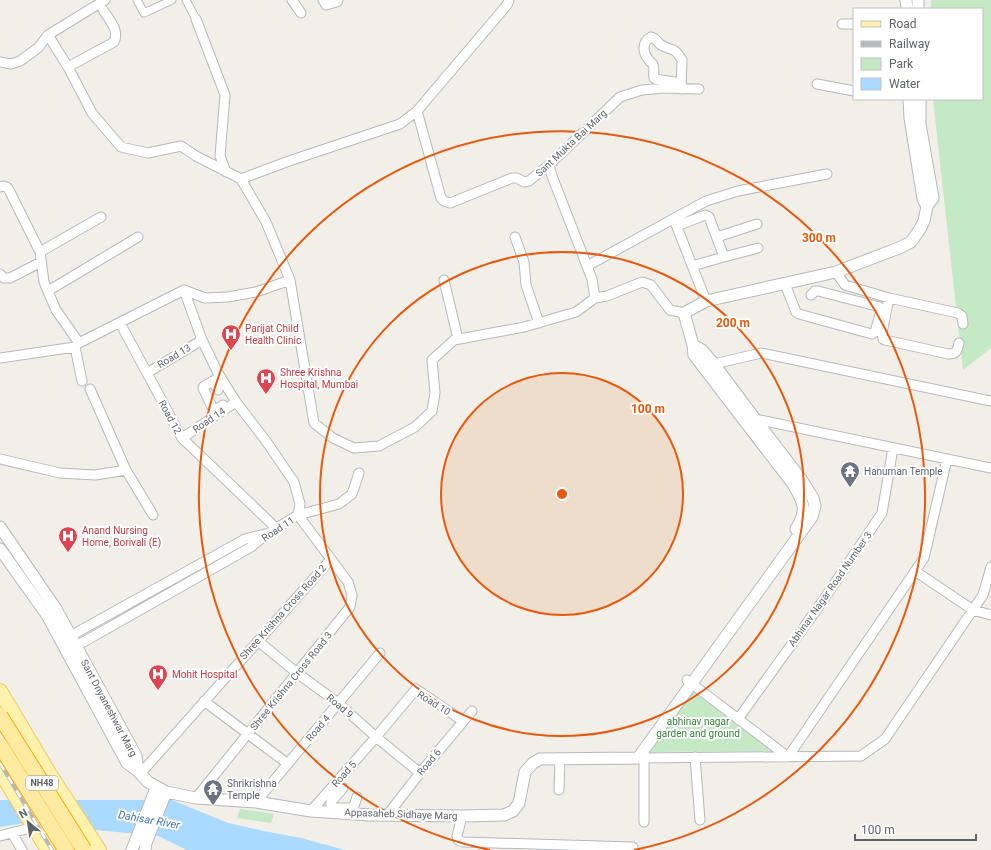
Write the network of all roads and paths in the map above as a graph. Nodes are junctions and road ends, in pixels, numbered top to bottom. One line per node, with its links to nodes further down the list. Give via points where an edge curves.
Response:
1 (105, 0): 10 (street)
2 (137, 0): 3 (street, via 144,13)
3 (172, 0)
4 (186, 0): 11 (street)
5 (292, 0): 9 (street)
6 (323, 0): 7 (street, via 326,6)
7 (338, 0)
8 (509, 0): 23 (street)
9 (301, 13)
10 (76, 19): 14 (street); 16 (street, via 99,8 114,29 116,38 114,42)
11 (196, 19): 25 (street, via 225,95 220,156)
12 (842, 24): 13 (street)
13 (853, 24)
14 (53, 34): 15 (street, via 20,61 11,64); 16 (street)
15 (0, 62)
16 (70, 66): 25 (street, via 92,113 121,147 148,153 181,146)
17 (817, 84): 20 (street)
18 (681, 86): 18 (street, via 680,57 654,38 648,38 644,48 645,54 654,65 654,78); 19 (street, Sant Mukta Bai Marg); 24 (street, Sant Mukta Bai Marg, via 642,90 620,97)
19 (698, 89)
20 (853, 91)
21 (909, 100): 29 (street, via 923,199)
22 (920, 100): 29 (street, via 920,124 933,198)
23 (417, 111): 24 (street, Sant Mukta Bai Marg, via 441,198 444,201 450,203 512,178 529,181); 27 (street, via 400,124)
24 (549, 165): 40 (street)
25 (226, 172): 27 (street)
26 (827, 174): 31 (street, via 738,191 706,201)
27 (241, 179): 44 (street, via 266,222)
28 (0, 187): 37 (street, via 8,188)
29 (927, 206): 42 (street, via 924,221 911,242)
30 (101, 217): 37 (street)
31 (676, 223): 35 (street, via 708,215); 40 (street); 41 (street)
32 (757, 224): 35 (street)
33 (138, 237): 49 (street)
34 (515, 237): 60 (street, via 524,262 526,285)
35 (717, 237): 38 (street)
36 (758, 248): 38 (street)
37 (40, 252): 39 (street)
38 (724, 257): 41 (street)
39 (41, 262): 43 (street, via 10,278 4,278); 49 (street)
40 (587, 266): 52 (street)
41 (692, 266): 54 (street)
42 (836, 272): 46 (street); 47 (street)
43 (0, 274)
44 (290, 280): 48 (street, via 256,292 228,297 205,298); 63 (street, via 314,423 333,438 354,448 379,446 415,427 432,412 435,393 432,360)
45 (444, 280): 63 (street)
46 (785, 284): 54 (street); 62 (street, via 796,312)
47 (845, 285): 50 (street); 53 (street)
48 (184, 290): 59 (street); 64 (street, Road 11)
49 (48, 291): 59 (street, via 56,310 79,343)
50 (824, 293): 51 (street, via 815,291); 62 (street, via 880,307 876,332 872,334)
51 (811, 295)
52 (595, 298): 57 (street, via 642,282 651,285 670,310); 60 (street, via 576,312)
53 (889, 298): 55 (street); 65 (street, via 882,333 885,340 948,354 955,354)
54 (706, 301): 57 (street)
55 (918, 304): 56 (street, via 922,308); 61 (street, via 958,313 962,316)
56 (936, 312)
57 (684, 313): 67 (street, via 694,355)
58 (824, 318): 62 (street, via 840,322)
59 (120, 323): 68 (street, Road 12)
60 (539, 323): 63 (street)
61 (962, 324)
62 (844, 326)
63 (458, 339)
64 (202, 340): 68 (street, Road 13); 69 (street, Road 11)
65 (959, 343)
66 (0, 358): 70 (street, via 75,347)
67 (710, 367): 73 (street, via 761,353); 76 (street)
68 (146, 373): 77 (street, Road 12)
69 (216, 379): 72 (street); 74 (street, Road 11); 75 (street, via 203,388 213,409 216,410)
70 (82, 381)
71 (90, 389): 82 (street)
72 (218, 390)
73 (991, 401)
74 (236, 402): 77 (street, Road 14); 85 (street, Road 11, via 294,482 300,504)
75 (223, 405)
76 (751, 421): 78 (street); 102 (street, via 793,484 804,506 802,519 769,571)
77 (182, 438): 87 (street, Road 12)
78 (893, 448): 80 (street); 108 (street, Abhinav Nagar Road Number 3, via 882,513)
79 (0, 459): 82 (street, via 60,473 95,475)
80 (947, 459): 81 (street); 92 (street, via 924,558)
81 (991, 468)
82 (126, 470): 84 (street)
83 (359, 474): 85 (street, via 352,494 339,504)
84 (153, 515)
85 (298, 515): 87 (street, Road 11); 90 (street, Shree Krishna Cross Road 3)
86 (0, 527): 95 (street, Sant Dnyaneshwar Marg, via 56,609)
87 (276, 528): 88 (street, Road 11)
88 (266, 534): 95 (street, via 244,539); 98 (street, Road 11, via 251,547)
89 (0, 549): 97 (street, Sant Dnyaneshwar Marg, via 47,615)
90 (330, 559): 96 (street, Shree Krishna Cross Road 2); 101 (street, Shree Krishna Cross Road 3, via 348,582 352,595 350,607)
91 (991, 567): 93 (street, via 983,595)
92 (916, 571): 93 (street); 114 (street)
93 (973, 610): 94 (street); 114 (street, via 885,739 861,756)
94 (991, 615)
95 (71, 636): 97 (street); 98 (street, Sant Dnyaneshwar Marg)
96 (258, 641): 101 (street, Road 9); 104 (street, Shree Krishna Cross Road 2)
97 (61, 642): 99 (street, Sant Dnyaneshwar Marg)
98 (77, 646): 99 (street, Road 11); 119 (street, Sant Dnyaneshwar Marg, via 136,756)
99 (66, 652): 119 (street, Sant Dnyaneshwar Marg, via 127,762)
100 (380, 653): 105 (street, Road 4)
101 (297, 673): 105 (street, Road 9); 110 (street, Shree Krishna Cross Road 3)
102 (689, 682): 108 (street); 116 (street)
103 (0, 691): 139 (main road, via 87,832)
104 (204, 701): 110 (street); 119 (street, Shree Krishna Cross Road 2)
105 (338, 703): 111 (street, Road 9); 117 (street, Road 4)
106 (472, 711): 109 (street, Road 6)
107 (0, 716): 139 (highway, NH48, bridge)
108 (738, 719): 114 (street)
109 (463, 722): 111 (street, Road 10, via 416,689); 120 (street, Road 6)
110 (248, 734): 117 (street); 126 (street, Shree Krishna Cross Road 3)
111 (376, 737): 120 (street, Road 9); 123 (street, Road 5)
112 (0, 745): 143 (highway, NH48, bridge)
113 (695, 757): 114 (street); 116 (street); 132 (street)
114 (788, 757)
115 (560, 758): 116 (street, Appasaheb Sidhaye Marg); 122 (street); 131 (street, Appasaheb Sidhaye Marg, via 540,760 533,763 525,772 519,803 513,811 504,815)
116 (638, 758): 133 (street)
117 (288, 764): 127 (street, Road 4)
118 (1, 773): 134 (main road)
119 (139, 773): 124 (street, Appasaheb Sidhaye Marg)
120 (420, 773): 130 (street, Road 6)
121 (343, 788): 123 (street)
122 (559, 790)
123 (333, 793): 128 (street, Road 5); 129 (street, via 331,807)
124 (159, 795): 126 (street, Appasaheb Sidhaye Marg); 138 (street); 140 (street)
125 (357, 797): 129 (street)
126 (196, 798): 127 (street, Appasaheb Sidhaye Marg)
127 (256, 802): 128 (street, Appasaheb Sidhaye Marg)
128 (311, 811): 129 (street, Appasaheb Sidhaye Marg)
129 (353, 811): 130 (street, Appasaheb Sidhaye Marg)
130 (388, 814): 131 (street, Appasaheb Sidhaye Marg)
131 (462, 816): 137 (street, via 457,836 458,840 463,842)
132 (700, 820)
133 (644, 822)
134 (35, 829): 135 (street); 139 (main road); 142 (main road)
135 (12, 833): 136 (street); 141 (street)
136 (0, 836)
137 (633, 847)
138 (133, 848)
139 (93, 849)
140 (145, 849)
141 (22, 850)
142 (48, 850)
143 (66, 850)

